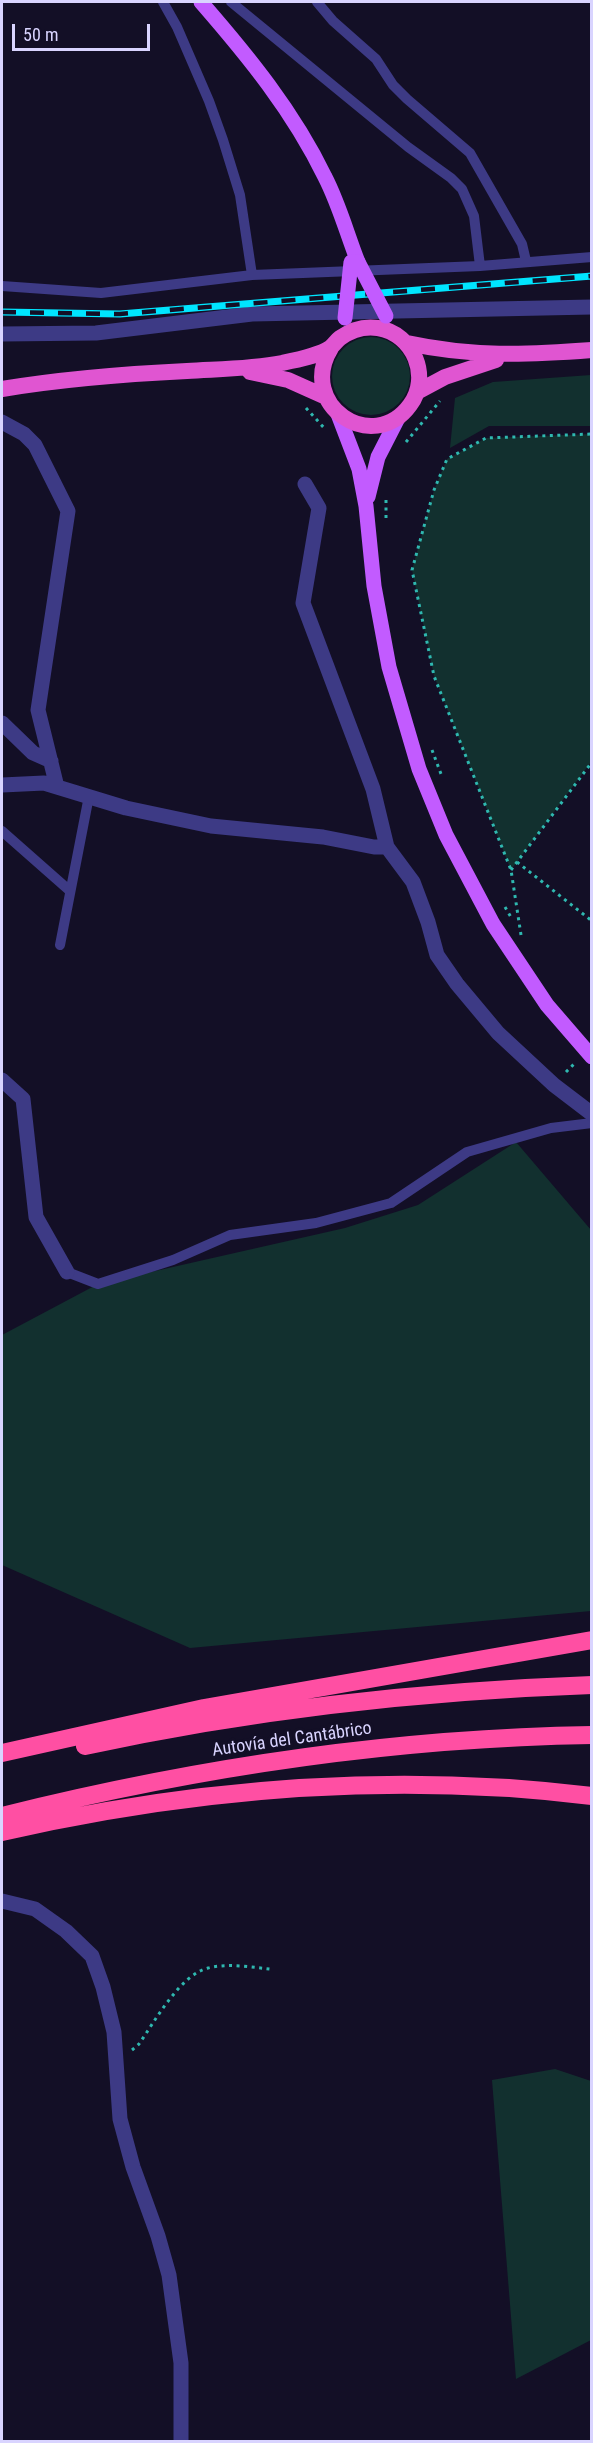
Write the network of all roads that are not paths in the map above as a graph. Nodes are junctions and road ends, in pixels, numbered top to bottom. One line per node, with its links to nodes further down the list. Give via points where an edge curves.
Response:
1 (163, 2): 9 (lane, via 223,140 240,195)
2 (201, 2): 7 (main road, via 246,54 295,121 326,177 350,238)
3 (231, 2): 8 (lane, via 408,147 452,178 462,189 474,216)
4 (317, 2): 6 (lane, via 376,59 407,99 470,153 522,244)
5 (591, 257): 6 (lane)
6 (526, 261): 8 (lane)
7 (355, 262): 13 (main road, bridge); 14 (main road, bridge)
8 (480, 266): 9 (lane)
9 (252, 275): 10 (lane, via 101,292)
10 (2, 286)
11 (591, 307): 12 (street, via 252,314 96,333)
12 (2, 334)
13 (402, 339): 14 (highway, via 385,330 368,328 350,332); 16 (highway, via 468,354); 19 (highway, via 419,366)
14 (337, 342): 17 (highway, via 281,363); 20 (highway, via 321,372)
15 (591, 351): 16 (highway)
16 (520, 355): 19 (highway, via 460,371)
17 (228, 369): 18 (highway); 20 (highway, via 288,380)
18 (2, 389)
19 (417, 392): 22 (highway)
20 (326, 398): 21 (highway)
21 (338, 414): 22 (highway, via 367,426); 25 (main road, via 359,469)
22 (398, 418): 25 (main road, via 378,458)
23 (2, 422): 27 (street, via 35,445 68,511 38,710)
24 (305, 484): 32 (street, via 319,508 303,603 373,789)
25 (366, 506): 35 (main road, via 389,667 406,730 431,798 498,932 547,1005)
26 (2, 723): 27 (street, via 33,753)
27 (51, 760): 29 (street)
28 (2, 785): 29 (street, via 44,783)
29 (57, 787): 30 (street)
30 (89, 796): 32 (street, via 211,826); 33 (lane)
31 (2, 831): 33 (lane)
32 (387, 847): 37 (street, via 413,882 437,955 458,984 498,1033)
33 (70, 891): 34 (lane)
34 (60, 945)
35 (590, 1055)
36 (2, 1080): 39 (street, via 23,1099 36,1217)
37 (591, 1114)
38 (591, 1123): 39 (lane, via 551,1128 467,1152 391,1203 316,1223 230,1235 173,1260 98,1284)
39 (67, 1272)
40 (591, 1640): 43 (highway, via 204,1708)
41 (591, 1685): 44 (highway, Autovía del Cantábrico, via 429,1695 285,1711 140,1735)
42 (591, 1735): 46 (highway, Autovía del Cantábrico, via 435,1743 292,1760 114,1790)
43 (2, 1753)
44 (2, 1764)
45 (591, 1796): 47 (highway, via 428,1785 270,1789 117,1808)
46 (2, 1816)
47 (2, 1832)
48 (2, 1901): 49 (street, via 35,1909 66,1931 92,1956 103,1987 114,2032 120,2118 169,2275 181,2363)
49 (181, 2442)

